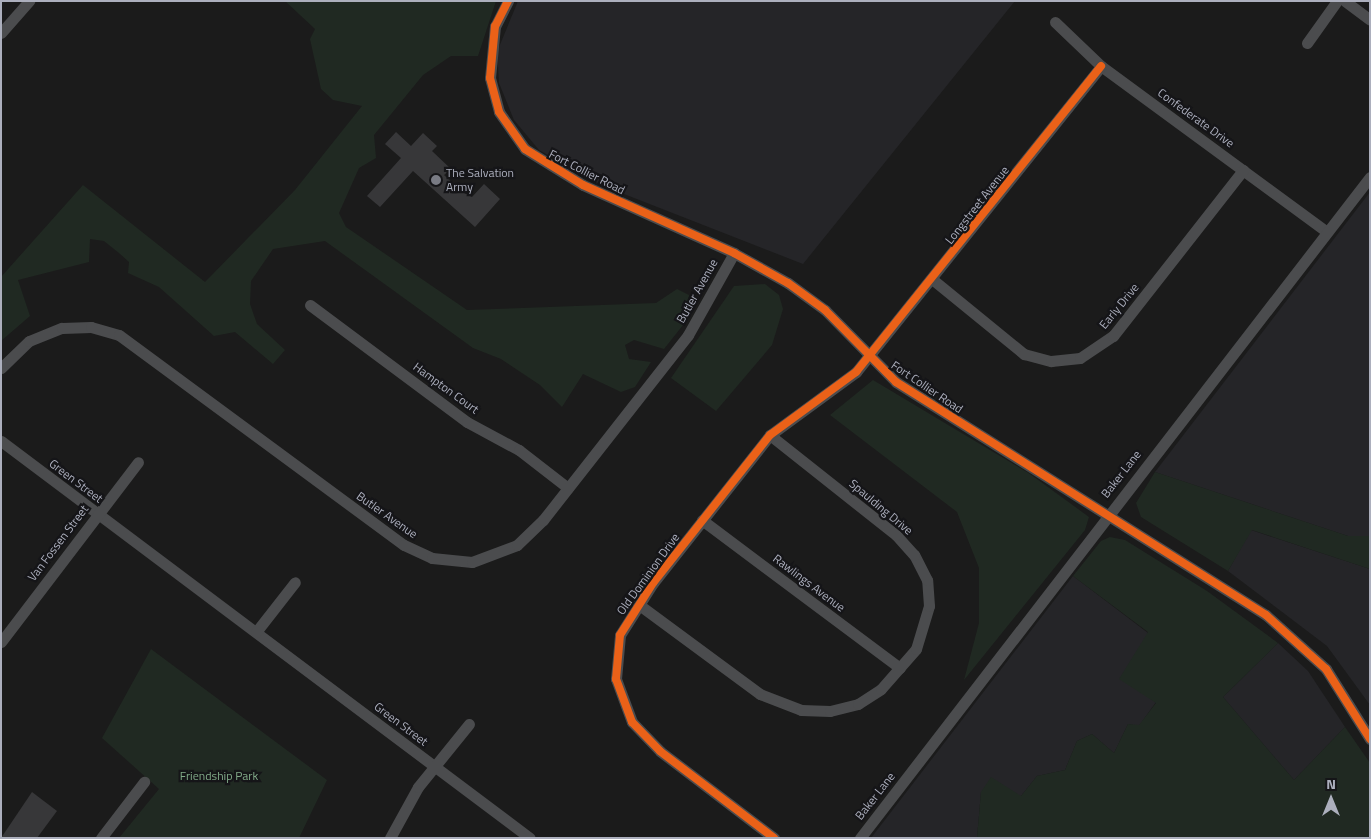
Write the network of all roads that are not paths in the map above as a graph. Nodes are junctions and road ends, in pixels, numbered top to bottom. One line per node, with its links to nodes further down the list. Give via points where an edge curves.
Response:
1 (29, 1): 7 (street)
2 (508, 1): 13 (street, Fort Collier Road, via 495,26 490,78 499,112 520,143 537,160 575,181)
3 (1337, 1): 8 (street)
4 (1345, 1): 5 (street)
5 (1370, 20)
6 (1055, 22): 9 (street, Confederate Drive)
7 (1, 33)
8 (1307, 42)
9 (1102, 66): 10 (street, Confederate Drive); 14 (street, Longstreet Avenue)
10 (1243, 170): 12 (street, Confederate Drive); 14 (street, Early Drive, via 1113,336 1080,358 1051,362 1024,354)
11 (1370, 177): 12 (street, Baker Lane)
12 (1326, 231): 23 (street, Baker Lane)
13 (734, 252): 16 (street, Fort Collier Road, via 807,296); 21 (street, Butler Avenue, via 688,335)
14 (932, 279): 16 (street, Longstreet Avenue)
15 (310, 305): 21 (street, Hampton Court, via 467,422 519,450)
16 (868, 358): 18 (street, Old Dominion Drive, via 840,386); 23 (street, Fort Collier Road, via 912,393)
17 (1, 368): 21 (street, Butler Avenue, via 29,341 62,328 91,327 119,335 369,520 432,558 472,562 503,553 530,534)
18 (770, 436): 24 (street, Old Dominion Drive); 29 (street, Spaulding Drive, via 896,535 920,566 929,591 928,620 916,649)
19 (1, 441): 22 (street, Green Street)
20 (138, 462): 22 (street, Van Fossen Street)
21 (568, 488)
22 (97, 514): 27 (street, Green Street); 28 (street, Van Fossen Street)
23 (1107, 516): 31 (street, Fort Collier Road, via 1281,626 1326,669); 38 (street, Baker Lane)
24 (702, 520): 26 (street, Old Dominion Drive); 29 (street, Rawlings Avenue)
25 (295, 582): 27 (street)
26 (638, 604): 29 (street, Spaulding Drive, via 760,694 786,706 817,711 858,704 881,689); 37 (street, Old Dominion Drive, via 620,635 615,664 619,694 632,722 660,751)
27 (256, 632): 32 (street, Green Street)
28 (1, 642)
29 (900, 668)
30 (469, 724): 32 (street)
31 (1370, 738)
32 (435, 767): 35 (street); 36 (street, Green Street)
33 (144, 782): 34 (street)
34 (101, 838)
35 (390, 838)
36 (530, 838)
37 (774, 838)
38 (860, 838)

